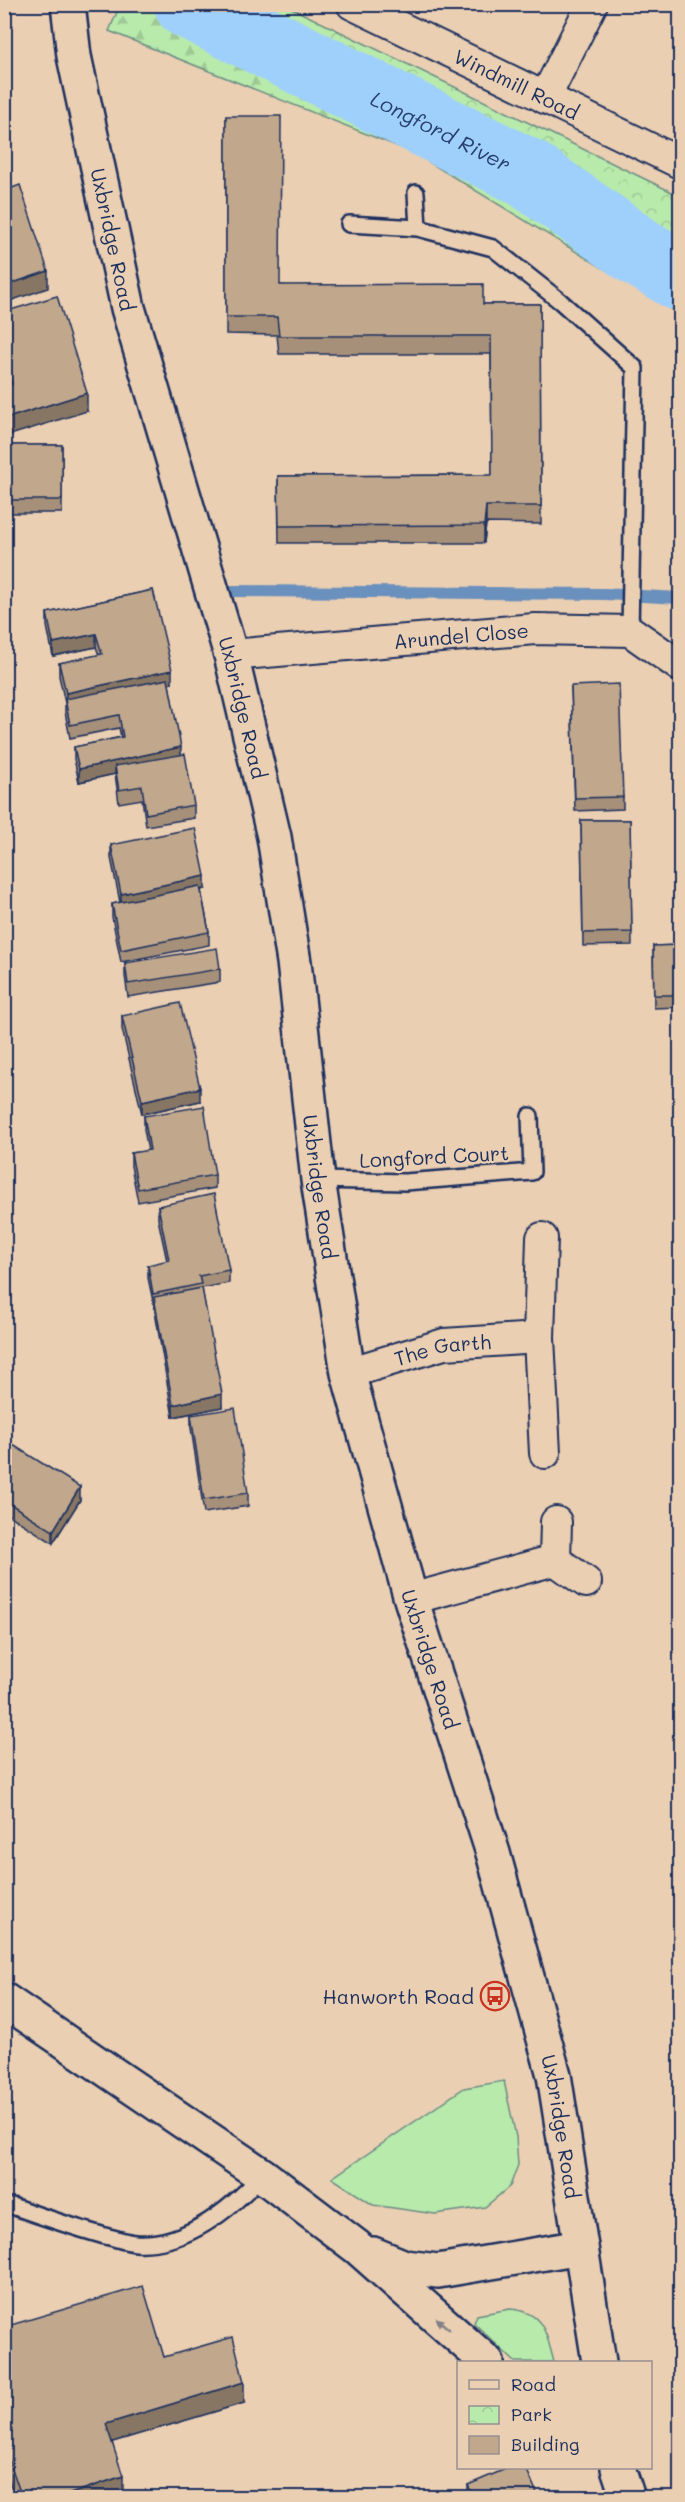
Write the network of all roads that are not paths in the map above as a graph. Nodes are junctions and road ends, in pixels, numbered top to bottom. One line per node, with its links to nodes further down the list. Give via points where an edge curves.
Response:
1 (352, 4): 4 (street, Windmill Road)
2 (592, 4): 4 (street)
3 (68, 6): 10 (main road, Uxbridge Road, via 74,56 128,308)
4 (545, 98): 5 (street, Windmill Road)
5 (681, 163)
6 (416, 193): 8 (lane)
7 (349, 224): 8 (lane)
8 (418, 228): 9 (lane, via 493,248 635,368)
9 (630, 621): 10 (street, Arundel Close); 11 (street)
10 (231, 655): 13 (main road, Uxbridge Road, via 274,837 294,962)
11 (681, 666)
12 (530, 1116): 13 (lane, Longford Court, via 532,1172 405,1182)
13 (318, 1180): 16 (main road, Uxbridge Road)
14 (542, 1238): 15 (street)
15 (539, 1338): 16 (street, The Garth, via 444,1344); 17 (street)
16 (348, 1373): 21 (main road, Uxbridge Road)
17 (545, 1453)
18 (556, 1522): 19 (street)
19 (555, 1560): 20 (street); 21 (street)
20 (586, 1582)
21 (411, 1599): 26 (main road, Uxbridge Road, via 492,1853 554,2075)
22 (4, 2000): 23 (main road)
23 (262, 2175): 24 (lane, via 241,2197 192,2231 159,2241 126,2241); 25 (main road)
24 (12, 2206)
25 (357, 2247): 26 (main road, via 405,2267 438,2271); 27 (main road, one-way to 25)
26 (581, 2247): 28 (main road, Uxbridge Road)
27 (486, 2361)
28 (599, 2361)
29 (618, 2469): 30 (main road)
30 (628, 2498)

